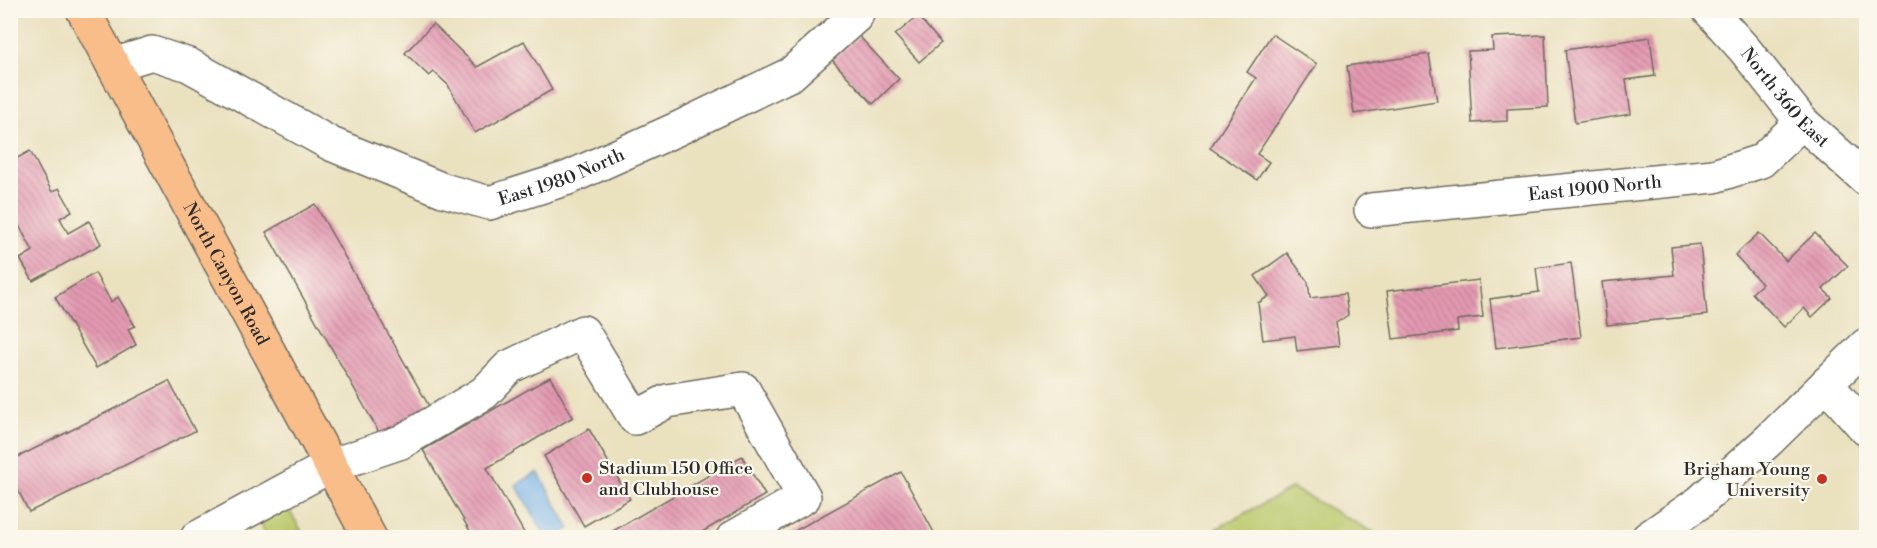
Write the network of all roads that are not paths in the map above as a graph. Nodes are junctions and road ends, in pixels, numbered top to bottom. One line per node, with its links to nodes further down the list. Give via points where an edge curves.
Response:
1 (83, 10): 4 (main road, North Canyon Road)
2 (858, 10): 4 (street, East 1980 North, via 791,74 567,178 489,203 443,190 331,144 189,65 152,53)
3 (1709, 10): 5 (street, North 360 East)
4 (113, 65): 11 (main road, North Canyon Road)
5 (1802, 122): 6 (street, North 360 East); 7 (street, East 1900 North, via 1761,161 1714,176)
6 (1866, 179)
7 (1371, 210)
8 (1866, 345): 9 (street)
9 (1826, 384): 10 (street); 15 (street, via 1700,502)
10 (1866, 429)
11 (330, 466): 12 (street); 13 (main road, North Canyon Road); 14 (street, via 401,442 484,393 509,367 583,332 635,418 666,401 743,389 804,497)
12 (197, 537)
13 (369, 537)
14 (733, 537)
15 (1648, 537)

